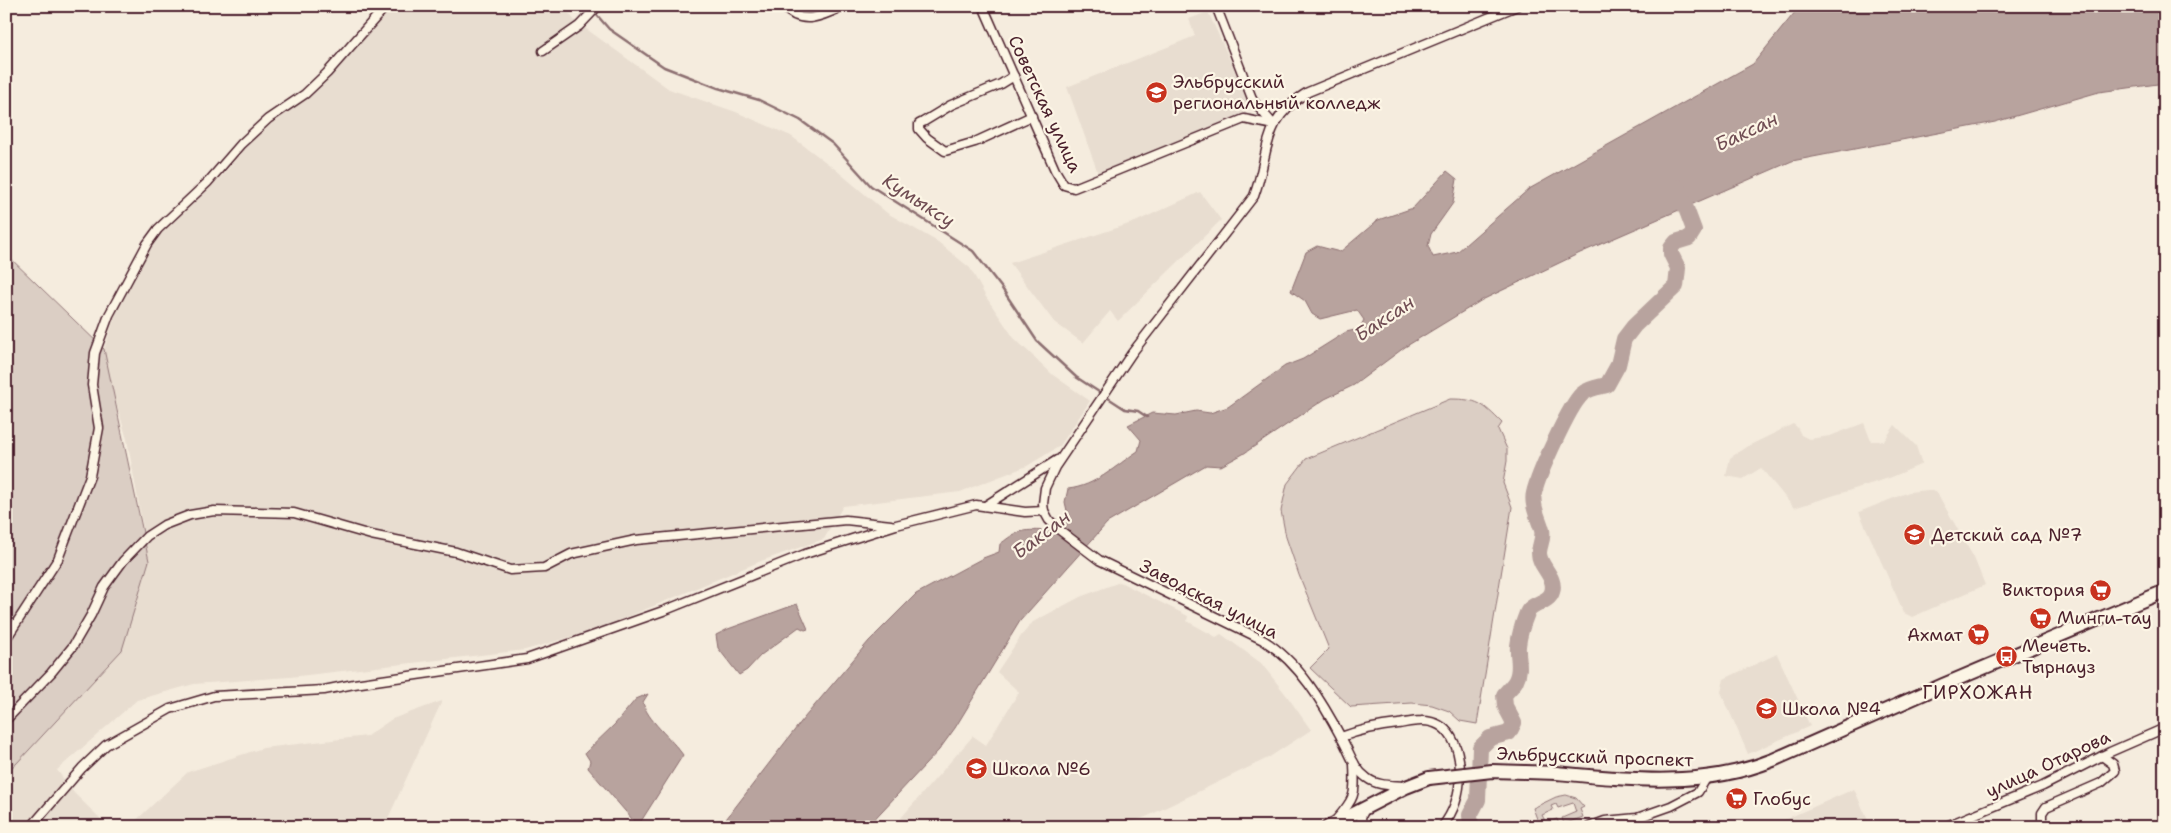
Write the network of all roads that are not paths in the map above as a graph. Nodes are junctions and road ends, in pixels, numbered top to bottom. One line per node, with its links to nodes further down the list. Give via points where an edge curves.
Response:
1 (386, 6): 18 (street, via 327,73 241,144 208,182 158,229 148,244 109,315 95,353 92,385 99,428 90,476 58,559)
2 (783, 6): 3 (street, via 794,15 814,18)
3 (844, 6)
4 (984, 6): 10 (street, Советская улица)
5 (1216, 6): 12 (street, via 1253,100)
6 (1517, 6): 8 (street)
7 (598, 7): 9 (street, via 579,26)
8 (1496, 10): 12 (street, via 1308,92 1288,106)
9 (543, 50)
10 (1014, 76): 11 (street, Советская улица); 11 (street, via 951,106 919,124 919,128 944,151 975,142)
11 (1032, 116): 12 (street, Советская улица, via 1058,175 1064,185 1074,188 1244,119)
12 (1274, 125): 13 (street, via 1254,196 1145,334)
13 (1061, 457): 14 (street); 15 (street, via 1045,488)
14 (985, 506): 15 (street, via 1025,512); 16 (street, via 957,508)
15 (1044, 511): 21 (street, Заводская улица, via 1049,520 1086,552 1270,644 1304,677)
16 (896, 525): 19 (street, via 846,520 636,540 571,554 544,568 510,570 456,552 372,535 294,513 214,510 190,515 147,536 123,561 104,587 73,646); 29 (street, via 805,554 663,611 527,659 324,690 214,696 170,709 106,745)
17 (2165, 591): 24 (main road, Эльбрусский проспект, via 1768,763)
18 (6, 639)
19 (6, 720)
20 (2165, 728): 22 (street, улица Отарова)
21 (1341, 737): 23 (street, Заводская улица); 31 (street, via 1367,729 1422,721 1444,728 1457,748 1460,775 1455,803)
22 (2102, 756): 33 (street, улица Отарова, via 2043,786); 34 (street, via 2113,764 2116,771 2101,783 2046,808 2042,813)
23 (1354, 763): 25 (street, via 1373,782); 28 (street, via 1353,797)
24 (1707, 777): 25 (main road, Эльбрусский проспект, bridge, via 1650,780 1492,771 1429,778); 27 (street, via 1698,792 1684,800)
25 (1406, 787): 26 (main road, Эльбрусский проспект)
26 (1366, 806): 28 (main road, Эльбрусский проспект); 30 (street, via 1361,818)
27 (1623, 823): 32 (street, via 1605,821)
28 (1330, 826)
29 (31, 827)
30 (1362, 827)
31 (1442, 827)
32 (1589, 827)
33 (1944, 827)
34 (2042, 827)

